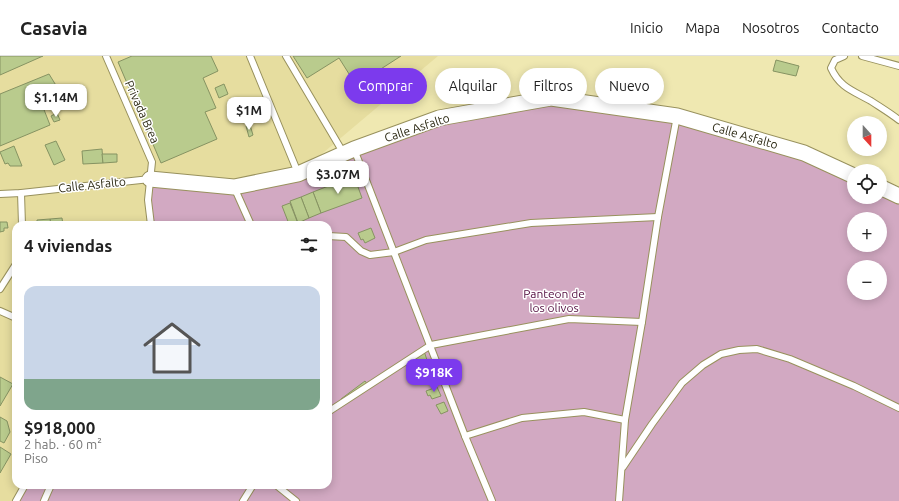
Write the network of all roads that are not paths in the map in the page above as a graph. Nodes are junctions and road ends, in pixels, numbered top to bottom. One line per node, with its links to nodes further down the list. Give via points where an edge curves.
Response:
1 (106, 56): 12 (lane, Privada Brea, via 152,162)
2 (250, 56): 11 (lane)
3 (286, 56): 9 (lane)
4 (844, 56): 8 (lane, via 834,60 831,68 836,78 844,87)
5 (862, 56): 6 (lane)
6 (899, 66)
7 (677, 116): 9 (street, Calle Asfalto, via 551,98 439,118); 10 (street, Calle Asfalto, via 804,153); 18 (lane)
8 (899, 120)
9 (349, 151): 11 (street, Calle Asfalto); 23 (lane)
10 (847, 173)
11 (298, 174): 13 (street, Calle Asfalto)
12 (150, 179): 13 (street, Calle Asfalto); 15 (lane, Calle Asfalto); 20 (lane, Privada Brea, via 148,200)
13 (234, 187): 21 (lane)
14 (887, 190): 17 (street)
15 (21, 193): 16 (lane, Calle Asfalto); 19 (lane)
16 (0, 194)
17 (899, 196)
18 (658, 217): 23 (lane, via 531,223 426,240); 28 (lane)
19 (22, 221)
20 (151, 221)
21 (249, 221)
22 (332, 236): 23 (lane, via 346,238 370,255)
23 (394, 252): 29 (lane)
24 (12, 270): 25 (lane)
25 (0, 289)
26 (0, 311): 27 (lane)
27 (12, 316)
28 (642, 322): 29 (lane, via 569,319); 32 (lane)
29 (431, 346): 31 (lane); 33 (lane)
30 (899, 408): 34 (lane, via 790,359 757,349 739,350 721,354 682,383)
31 (332, 409)
32 (625, 420): 33 (lane, via 584,412 522,418); 34 (lane)
33 (466, 436): 43 (lane)
34 (622, 469): 44 (lane)
35 (23, 489): 39 (lane)
36 (49, 489): 40 (lane)
37 (251, 489): 41 (lane)
38 (281, 489): 42 (lane)
39 (16, 501)
40 (44, 501)
41 (243, 501)
42 (296, 501)
43 (492, 501)
44 (619, 501)

